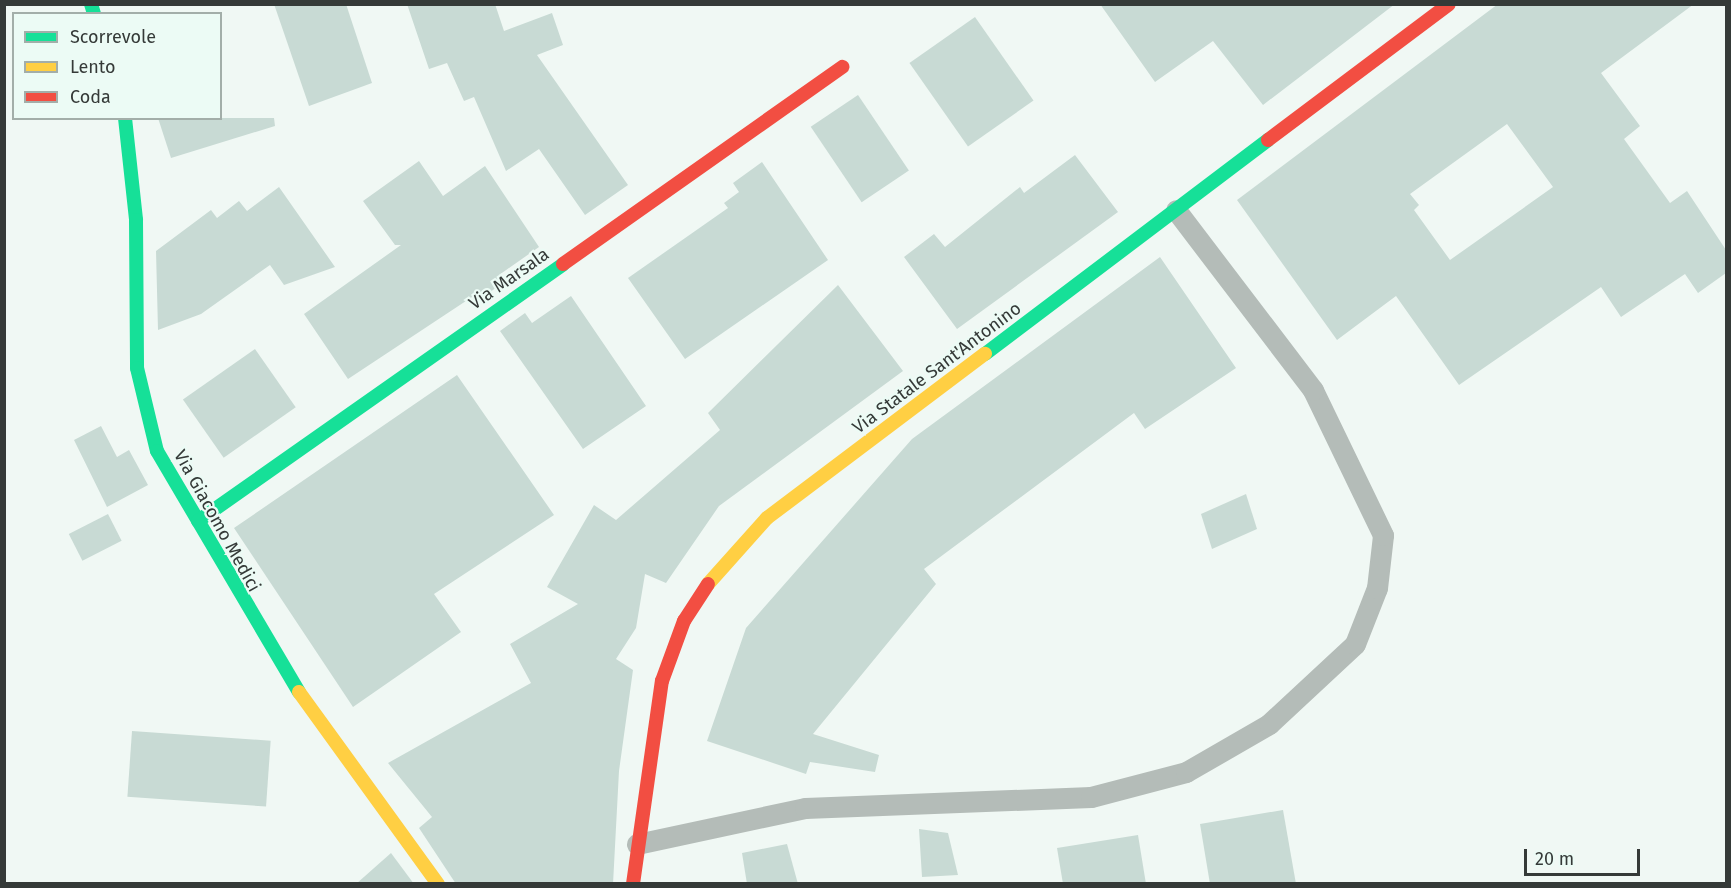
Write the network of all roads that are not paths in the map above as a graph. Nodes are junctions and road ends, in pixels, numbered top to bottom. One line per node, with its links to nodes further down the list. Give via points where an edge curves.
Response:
1 (1449, 4): 4 (street, Via Statale Sant'Antonino)
2 (842, 67): 5 (street, Via Marsala)
3 (125, 120): 5 (street, Via Giacomo Medici, via 136,220 140,395 157,451)
4 (1176, 210): 6 (street, Via Statale Sant'Antonino, via 767,518 722,563 671,650 652,727); 6 (lane, via 1313,390 1383,535 1377,588 1355,644 1269,724 1186,772 1091,797 805,808)
5 (198, 521): 7 (street, Via Giacomo Medici, via 318,725)
6 (637, 844): 8 (street, Via Statale Sant'Antonino)
7 (438, 884)
8 (633, 884)

